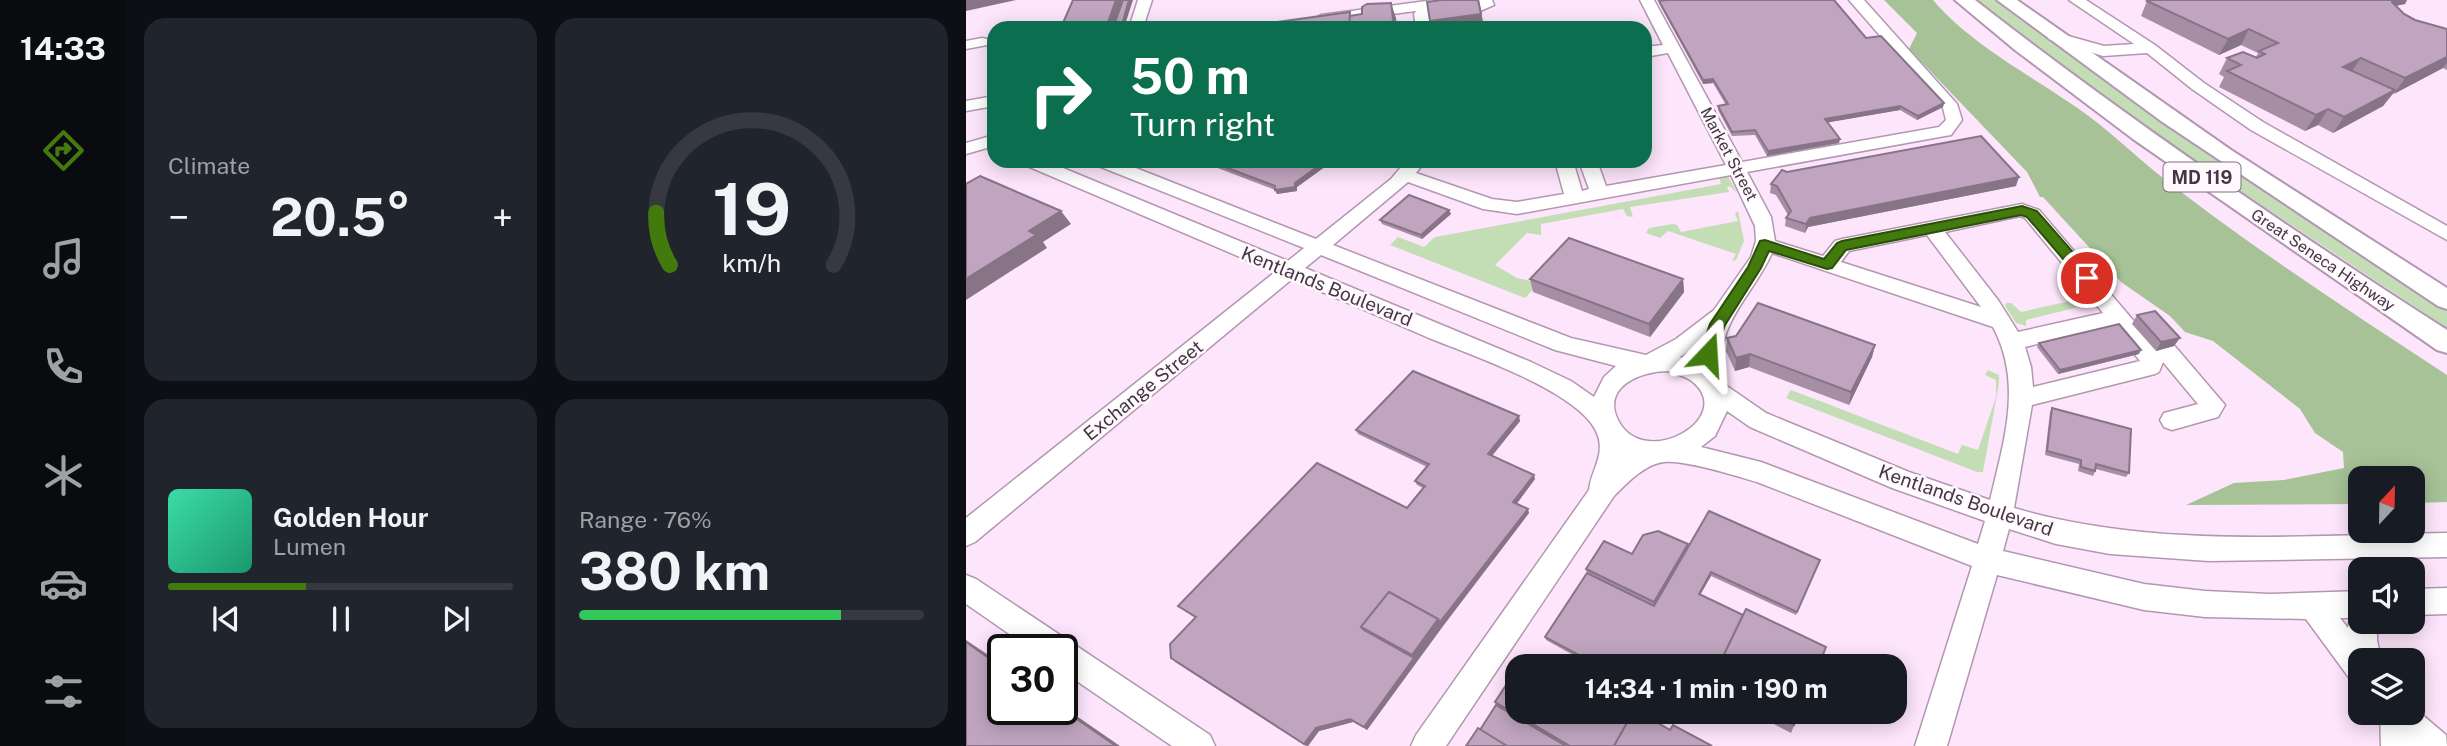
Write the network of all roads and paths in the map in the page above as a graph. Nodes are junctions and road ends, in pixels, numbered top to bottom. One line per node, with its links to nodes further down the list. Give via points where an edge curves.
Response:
1 (1145, 0): 9 (street)
2 (1466, 0): 8 (street)
3 (1647, 0): 16 (street, Market Street)
4 (1856, 0): 29 (street, via 1951,107 1953,124 1932,136)
5 (1964, 0): 43 (main road, Great Seneca Highway / MD 119, via 2120,119)
6 (2006, 0): 13 (main road, Great Seneca Highway / MD 119)
7 (2076, 0): 17 (lane)
8 (1411, 4): 10 (street)
9 (1138, 21)
10 (1303, 21)
11 (1423, 21): 12 (street, via 1426,10 1487,5 1431,14)
12 (1432, 21)
13 (2053, 36): 17 (street, via 2103,51); 19 (main road, Great Seneca Highway / MD 119)
14 (982, 42): 15 (street)
15 (966, 46)
16 (1673, 48): 18 (street); 29 (street, Market Street)
17 (2150, 48): 19 (street, via 2120,64); 33 (lane, via 2257,126)
18 (1652, 51)
19 (2119, 83): 38 (main road, Great Seneca Highway / MD 119)
20 (966, 97): 21 (street)
21 (987, 99)
22 (987, 102): 23 (street)
23 (966, 106)
24 (1047, 168): 37 (street, Kentlands Boulevard)
25 (1139, 168): 35 (street, Kentlands Boulevard)
26 (1410, 168): 31 (street, via 1498,207); 35 (street, Exchange Street)
27 (1566, 168): 31 (street)
28 (1591, 168): 30 (street)
29 (1737, 170): 30 (street); 34 (street, Market Street, via 1760,214)
30 (1600, 194): 31 (street)
31 (1575, 198)
32 (1932, 228): 36 (street, via 1842,246); 40 (street, via 2019,210 2029,212); 41 (street)
33 (2447, 234)
34 (1765, 244): 36 (street); 39 (street)
35 (1320, 246): 37 (street, Exchange Street); 44 (street, Kentlands Boulevard, via 1587,352)
36 (1827, 265): 41 (street)
37 (1290, 271): 48 (street, Kentlands Boulevard, via 1523,368 1583,401); 52 (street, Exchange Street)
38 (2447, 300)
39 (1727, 309): 44 (street, via 1684,345); 45 (street, via 1708,354)
40 (2112, 309): 42 (street); 46 (street, via 2150,355 2151,366); 47 (street, via 2133,313 2213,405 2210,410)
41 (2000, 321): 42 (street)
42 (2012, 342): 46 (street, via 2021,372)
43 (2447, 343)
44 (1644, 363): 45 (street, via 1687,366); 48 (street, via 1617,377 1606,391 1604,418)
45 (1713, 388): 49 (street, via 1716,412 1708,429 1691,443); 51 (street, Kentlands Boulevard, via 1763,422 1901,480)
46 (2021, 399): 51 (street)
47 (2172, 420)
48 (1611, 430): 49 (street, via 1632,447); 50 (street, via 1611,465)
49 (1662, 451): 50 (street, via 1622,471); 54 (street, via 1761,473)
50 (1591, 506): 66 (street)
51 (2000, 515): 53 (street, Kentlands Boulevard, via 2110,542 2162,547); 54 (street)
52 (966, 534)
53 (2447, 545)
54 (1988, 560): 59 (street, via 2144,597 2205,604); 67 (street)
55 (966, 588): 60 (street)
56 (2447, 601): 57 (street)
57 (2425, 602)
58 (2348, 604): 59 (street)
59 (2312, 605): 61 (street)
60 (1034, 634)
61 (2348, 651)
62 (1078, 664): 65 (street)
63 (2396, 725): 68 (street)
64 (2411, 725): 69 (street)
65 (1199, 746)
66 (1427, 746)
67 (1931, 746)
68 (2397, 746)
69 (2435, 746)

